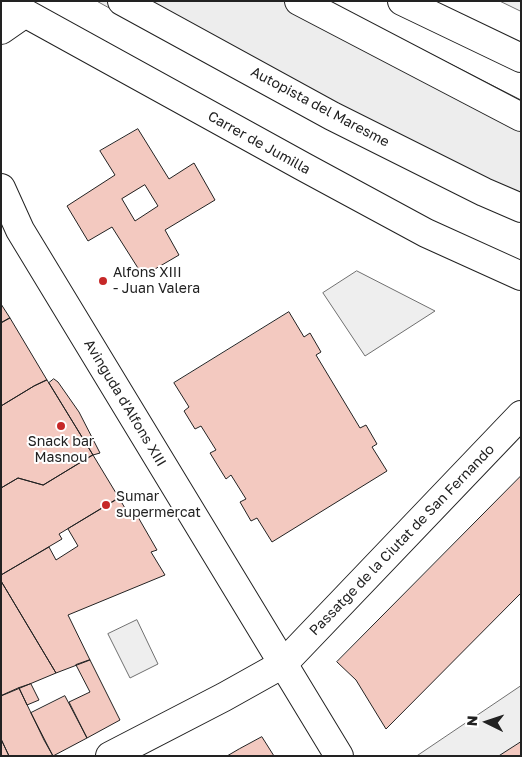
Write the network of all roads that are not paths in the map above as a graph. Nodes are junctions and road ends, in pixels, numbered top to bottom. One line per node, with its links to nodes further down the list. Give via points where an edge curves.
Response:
1 (122, 1): 9 (main road, Autopista del Maresme, via 332,116)
2 (299, 1): 7 (main road)
3 (402, 1): 6 (main road)
4 (13, 8): 5 (main road); 11 (main road, Carrer de Jumilla, via 426,232)
5 (1, 30)
6 (521, 58)
7 (521, 117)
8 (1, 188): 10 (main road, Avinguda d'Alfons XIII)
9 (521, 208)
10 (10, 221): 13 (main road, Avinguda d'Alfons XIII)
11 (521, 276)
12 (521, 415): 13 (main road, Passatge de la Ciutat de San Fernando)
13 (284, 664): 14 (main road, Passatge de la Ciutat de San Fernando); 15 (main road, Avinguda d'Alfons XIII)
14 (110, 756)
15 (339, 756)

